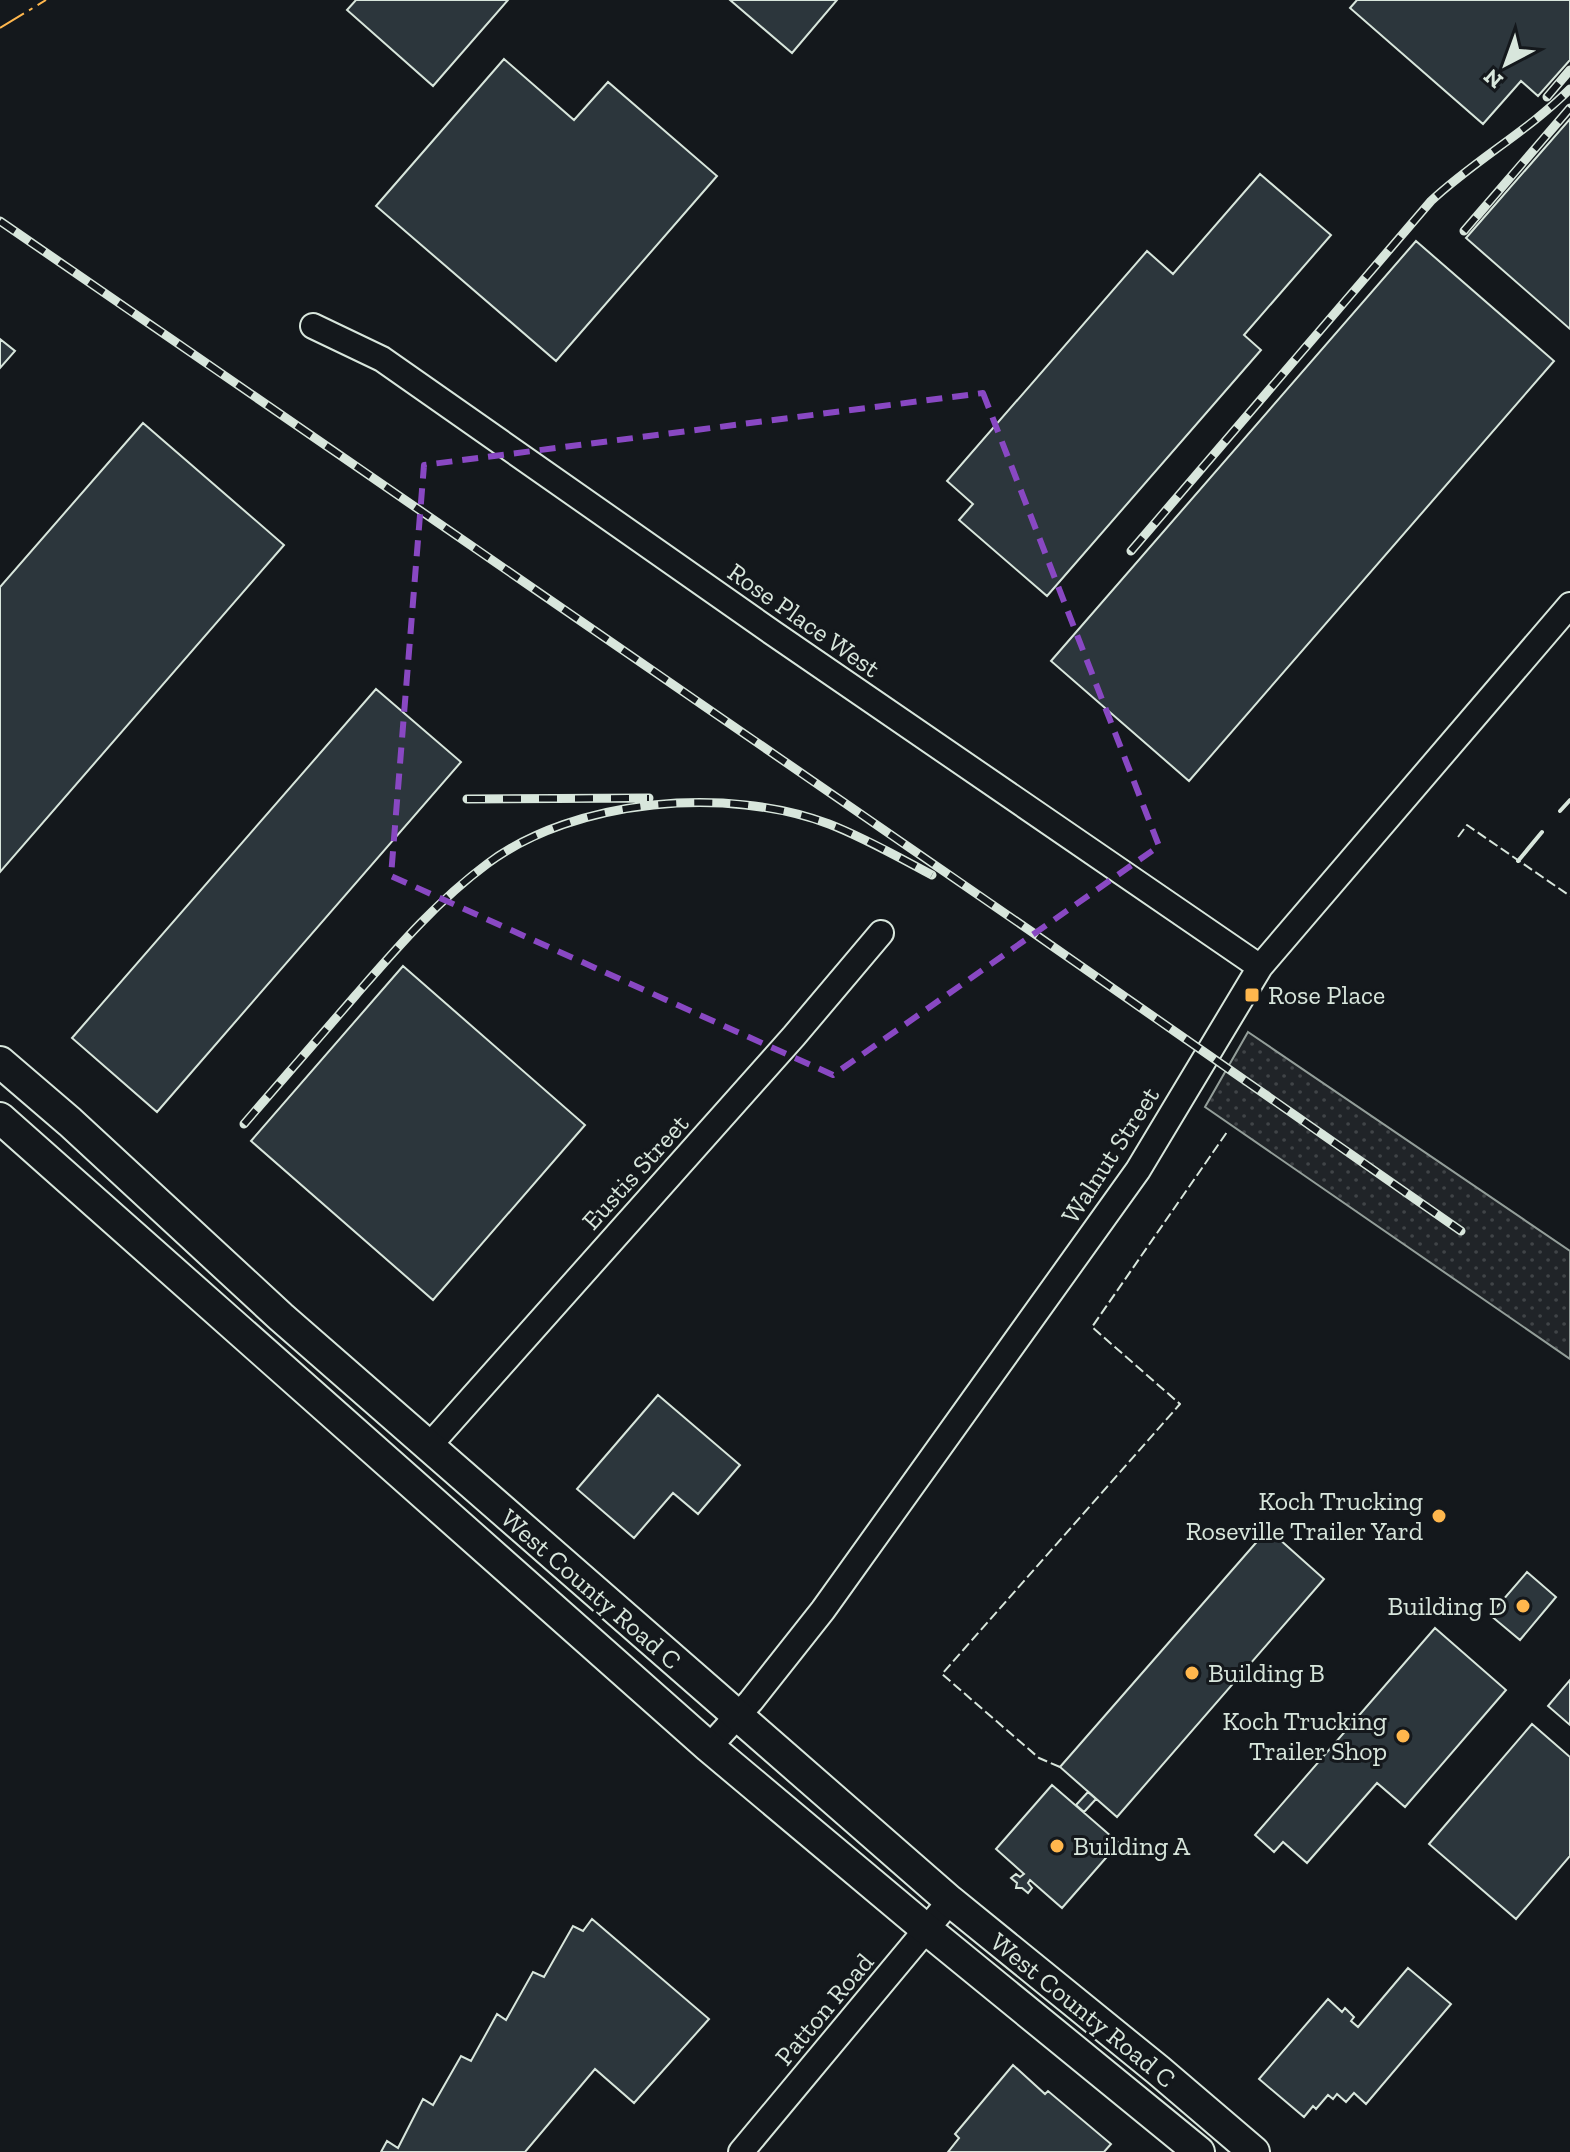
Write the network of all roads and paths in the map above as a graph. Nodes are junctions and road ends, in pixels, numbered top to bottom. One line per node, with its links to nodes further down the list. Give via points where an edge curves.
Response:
1 (313, 326): 4 (street, Rose Place West, via 382,359)
2 (1570, 605): 4 (street, Walnut Street)
3 (881, 933): 7 (street, Eustis Street)
4 (1260, 967): 8 (street, Walnut Street, via 1138,1170 830,1601)
5 (0, 1062): 7 (main road, West County Road C)
6 (0, 1118): 9 (main road, West County Road C)
7 (429, 1446): 8 (main road, West County Road C)
8 (738, 1717): 9 (street, Walnut Street); 10 (main road, West County Road C)
9 (709, 1747): 11 (main road, West County Road C)
10 (950, 1901): 11 (street, Patton Road); 14 (main road, West County Road C)
11 (926, 1929): 12 (street, Patton Road); 13 (main road, West County Road C)
12 (741, 2152)
13 (1199, 2152)
14 (1254, 2152)

